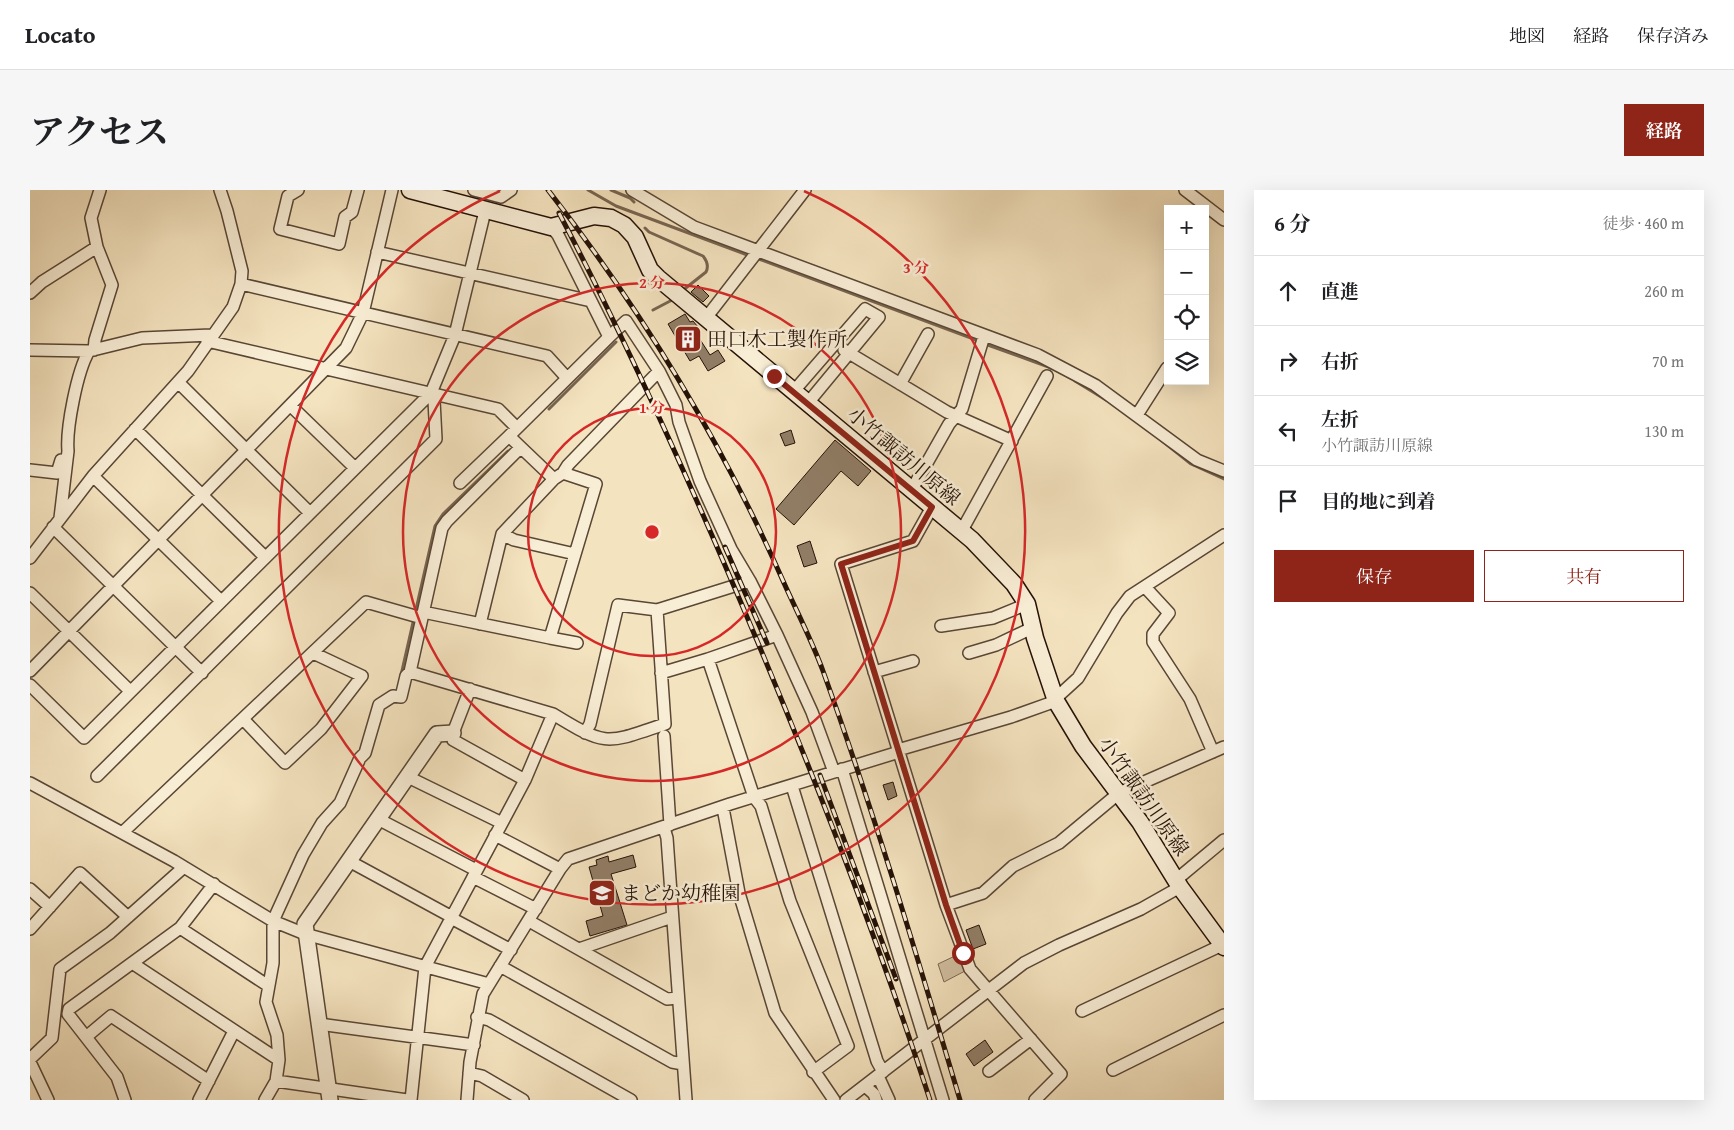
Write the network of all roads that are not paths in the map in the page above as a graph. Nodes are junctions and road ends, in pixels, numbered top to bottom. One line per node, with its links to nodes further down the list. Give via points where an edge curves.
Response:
1 (100, 190): 15 (street, via 91,218)
2 (220, 190): 19 (street, via 240,260)
3 (298, 190): 4 (street, via 288,196 280,230 339,244 345,217 352,212)
4 (358, 190)
5 (392, 190): 17 (street)
6 (410, 190): 12 (main road, 小竹諏訪川原線)
7 (474, 190): 8 (street, via 501,197)
8 (511, 190)
9 (632, 190): 16 (street, via 694,227)
10 (805, 190): 16 (street)
11 (1185, 190): 13 (street)
12 (485, 211): 14 (main road, 小竹諏訪川原線); 18 (street)
13 (1224, 220)
14 (551, 227): 21 (street); 23 (main road, 小竹諏訪川原線, via 600,215 617,220 640,244 650,270)
15 (97, 247): 20 (street); 31 (street, via 112,286)
16 (758, 251): 23 (street); 26 (street)
17 (377, 252): 18 (street); 22 (street)
18 (470, 274): 21 (street); 25 (street)
19 (241, 284): 22 (street); 28 (street, via 232,307)
20 (30, 293)
21 (590, 301): 27 (street)
22 (363, 313): 25 (street); 33 (street, via 346,348)
23 (706, 318): 40 (main road, 小竹諏訪川原線)
24 (928, 334): 39 (street)
25 (455, 335): 37 (street, via 547,356); 41 (street)
26 (984, 336): 44 (street, via 1038,355 1066,369); 45 (street, via 962,410)
27 (610, 337): 34 (street, via 626,321); 37 (street)
28 (209, 338): 31 (street, via 142,338); 33 (street); 38 (street)
29 (836, 344): 32 (street); 32 (street, via 865,310 879,317); 40 (street)
30 (30, 350): 31 (street)
31 (92, 350): 48 (street, via 78,384)
32 (849, 354): 39 (street); 42 (street)
33 (327, 368): 41 (street); 43 (street)
34 (659, 371): 56 (street); 70 (street, via 676,405 700,481)
35 (1164, 371): 44 (street)
36 (1047, 376): 49 (street)
37 (568, 378): 47 (street)
38 (178, 382): 46 (street); 51 (street)
39 (900, 384): 45 (street)
40 (793, 392): 42 (main road, 小竹諏訪川原線)
41 (431, 393): 47 (street, via 498,409); 52 (street); 91 (street, via 436,439)
42 (807, 404): 58 (main road, 小竹諏訪川原線)
43 (291, 406): 51 (street); 52 (street)
44 (1137, 415): 54 (street, via 1197,460)
45 (957, 417): 49 (street); 58 (street, via 949,424)
46 (135, 429): 55 (street); 59 (street)
47 (513, 432): 50 (street); 57 (street)
48 (67, 440): 53 (street, via 57,473); 62 (street)
49 (1012, 441): 63 (street)
50 (520, 448): 56 (street); 77 (street, via 442,528)
51 (247, 451): 59 (street); 61 (street)
52 (355, 468): 61 (street)
53 (30, 470)
54 (1224, 470)
55 (93, 476): 62 (street); 66 (street)
56 (559, 476): 64 (street); 67 (street, via 596,484)
57 (460, 484)
58 (911, 490): 60 (main road, 小竹諏訪川原線)
59 (203, 495): 66 (street); 68 (street)
60 (932, 507): 63 (main road, 小竹諏訪川原線); 93 (street, via 913,541 841,564)
61 (310, 512): 68 (street)
62 (57, 522): 69 (street); 71 (street)
63 (961, 532): 75 (main road, 小竹諏訪川原線, via 1014,584)
64 (502, 534): 67 (street, via 514,540); 78 (street)
65 (1224, 535): 72 (street)
66 (158, 540): 71 (street); 74 (street)
67 (575, 554): 83 (street)
68 (265, 557): 74 (street)
69 (30, 558)
70 (750, 580): 76 (street); 82 (street)
71 (114, 586): 81 (street); 85 (street)
72 (1145, 587): 98 (street, via 1126,600 1078,678); 106 (street, via 1169,613 1153,634 1153,642 1190,699)
73 (30, 593): 81 (street)
74 (221, 601): 85 (street)
75 (1027, 604): 79 (street, via 993,618); 80 (main road, 小竹諏訪川原線)
76 (657, 610): 94 (street); 102 (street, via 618,605 590,724)
77 (418, 616): 78 (street); 87 (street, via 366,602); 92 (street)
78 (480, 624): 83 (street)
79 (941, 626)
80 (1032, 628): 86 (street, via 996,645); 98 (main road, 小竹諏訪川原線)
81 (68, 631): 90 (street); 97 (street)
82 (777, 635): 88 (street); 107 (street)
83 (550, 638): 84 (street)
84 (577, 643)
85 (175, 646): 91 (street); 97 (street)
86 (969, 652)
87 (313, 653): 100 (street); 100 (street, via 362,676 321,728 285,763)
88 (708, 659): 94 (street); 114 (street)
89 (914, 662): 93 (street)
90 (30, 671)
91 (202, 672): 108 (street)
92 (410, 672): 96 (street); 135 (street, via 406,676 402,697 393,696 379,705 365,753 340,803 322,823 303,855)
93 (874, 672): 105 (street)
94 (661, 674): 102 (street, via 664,724 610,740)
95 (30, 684): 97 (street, via 84,738)
96 (470, 690): 99 (street); 101 (street)
97 (130, 692)
98 (1056, 700): 105 (street); 113 (main road, 小竹諏訪川原線, via 1083,746)
99 (553, 714): 102 (street); 110 (street)
100 (242, 719): 119 (street)
101 (453, 733): 109 (street, via 437,734); 110 (street, via 453,740)
102 (584, 733)
103 (664, 736): 118 (street)
104 (1224, 747): 106 (street)
105 (899, 751): 107 (street); 129 (street)
106 (1213, 752): 113 (street)
107 (838, 771): 112 (street); 158 (street)
108 (97, 776)
109 (408, 777): 116 (street); 117 (street)
110 (525, 780): 117 (street)
111 (30, 783): 119 (street)
112 (792, 786): 114 (street); 167 (street)
113 (1119, 794): 127 (main road, 小竹諏訪川原線); 129 (street, via 1060,843 1013,866 983,893)
114 (754, 797): 115 (street); 165 (street, via 761,806 790,901 848,1046)
115 (723, 808): 118 (street); 165 (street, via 739,893 775,1013)
116 (378, 819): 122 (street); 125 (street)
117 (502, 822): 120 (street)
118 (667, 826): 124 (street, via 568,859); 133 (street)
119 (122, 833): 123 (street)
120 (495, 835): 124 (street); 125 (street)
121 (1224, 840): 127 (street)
122 (349, 862): 134 (street); 139 (street, via 305,924)
123 (184, 867): 126 (street); 132 (street)
124 (560, 869): 131 (street)
125 (475, 874): 131 (street); 134 (street)
126 (214, 884): 135 (street); 137 (street)
127 (1178, 884): 140 (main road, 小竹諏訪川原線); 148 (street, via 1141,909 1024,963)
128 (30, 889): 130 (street)
129 (946, 905): 148 (street, via 970,968)
130 (50, 906): 132 (street, via 80,873); 138 (street)
131 (536, 909): 136 (street)
132 (128, 917): 160 (street, via 60,969 52,1038)
133 (672, 917): 141 (street); 149 (street)
134 (451, 918): 142 (street); 145 (street)
135 (273, 921): 139 (street); 147 (street, via 272,963)
136 (529, 921): 141 (street); 142 (street)
137 (180, 928): 143 (street); 147 (street)
138 (30, 929)
139 (305, 934): 145 (street); 153 (street)
140 (1223, 946): 150 (street)
141 (579, 949): 149 (street, via 667,999)
142 (510, 950): 144 (street)
143 (132, 963): 154 (street); 155 (street, via 69,1009 68,1014)
144 (500, 966): 146 (street); 162 (street, via 672,1062)
145 (425, 967): 146 (street); 156 (street)
146 (489, 984): 152 (street, via 483,994)
147 (267, 985): 161 (street, via 267,1011 278,1035)
148 (990, 990): 157 (street); 158 (street)
149 (678, 998): 162 (street)
150 (1082, 1011)
151 (1224, 1015): 164 (street)
152 (478, 1017): 159 (street); 179 (street, via 489,1020)
153 (319, 1024): 156 (street); 171 (street)
154 (234, 1031): 161 (street); 168 (street)
155 (86, 1037): 168 (street, via 111,1016); 173 (street, via 117,1076)
156 (417, 1038): 159 (street); 176 (street)
157 (1031, 1039): 163 (street); 186 (street, via 1061,1074)
158 (924, 1040): 167 (street); 185 (street)
159 (474, 1045): 166 (street)
160 (30, 1060): 172 (street)
161 (278, 1060): 169 (street)
162 (683, 1064): 180 (street)
163 (989, 1070)
164 (1113, 1070)
165 (813, 1072): 181 (street)
166 (469, 1073): 177 (street); 178 (street, via 482,1076)
167 (880, 1074): 170 (street); 184 (street)
168 (209, 1081): 174 (street)
169 (276, 1081): 171 (street); 175 (street)
170 (865, 1086): 182 (street); 183 (street)
171 (330, 1094): 176 (street)
172 (48, 1100)
173 (125, 1100)
174 (199, 1100)
175 (265, 1100)
176 (409, 1100)
177 (467, 1100)
178 (523, 1100)
179 (631, 1100)
180 (686, 1100)
181 (834, 1100)
182 (846, 1100)
183 (876, 1100)
184 (889, 1100)
185 (943, 1100)
186 (1034, 1100)

